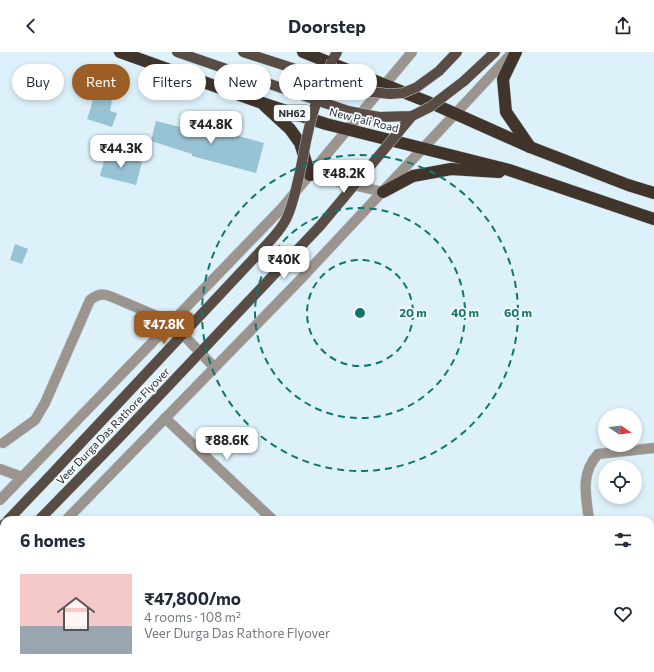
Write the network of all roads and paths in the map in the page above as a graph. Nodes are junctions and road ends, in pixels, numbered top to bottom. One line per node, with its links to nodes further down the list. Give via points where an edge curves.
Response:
1 (120, 52): 11 (highway, New Pali Road / NH62)
2 (177, 52): 13 (main road, Veer Durga Das Rathore Flyover, bridge, via 348,111 379,117)
3 (243, 52): 7 (main road, bridge, via 363,90 390,94 403,93 417,87 439,71)
4 (306, 52): 10 (highway)
5 (337, 52): 30 (main road, Veer Durga Das Rathore Flyover, bridge, via 319,93 288,216 275,234 189,328)
6 (412, 52): 10 (street)
7 (457, 52)
8 (495, 52): 13 (main road, Veer Durga Das Rathore Flyover, bridge, via 464,81 430,107)
9 (515, 52): 12 (street); 15 (highway, via 503,79 506,112)
10 (384, 85): 12 (highway); 14 (street)
11 (262, 103): 14 (highway, New Pali Road / NH62); 18 (highway, via 290,129 300,143)
12 (455, 114): 15 (highway); 16 (street)
13 (412, 116): 31 (main road, Veer Durga Das Rathore Flyover, bridge, via 320,226)
14 (347, 130): 16 (highway, New Pali Road / NH62); 18 (street)
15 (530, 147): 20 (highway)
16 (424, 149): 17 (highway, New Pali Road / NH62); 19 (street)
17 (516, 172): 19 (highway, via 451,170 412,176); 21 (highway, NH62)
18 (310, 174): 19 (street); 22 (street, via 282,208)
19 (383, 192): 23 (street)
20 (654, 193)
21 (654, 219)
22 (171, 322): 23 (street); 25 (street, via 105,294 97,294 90,300 50,393 35,420); 28 (street)
23 (214, 368): 24 (street)
24 (165, 418): 32 (street); 33 (street)
25 (3, 443)
26 (654, 448): 34 (street, via 598,454 592,460 585,487)
27 (0, 469): 28 (street)
28 (22, 476): 29 (street)
29 (0, 500)
30 (12, 516)
31 (43, 516)
32 (70, 516)
33 (269, 516)
34 (589, 516)

